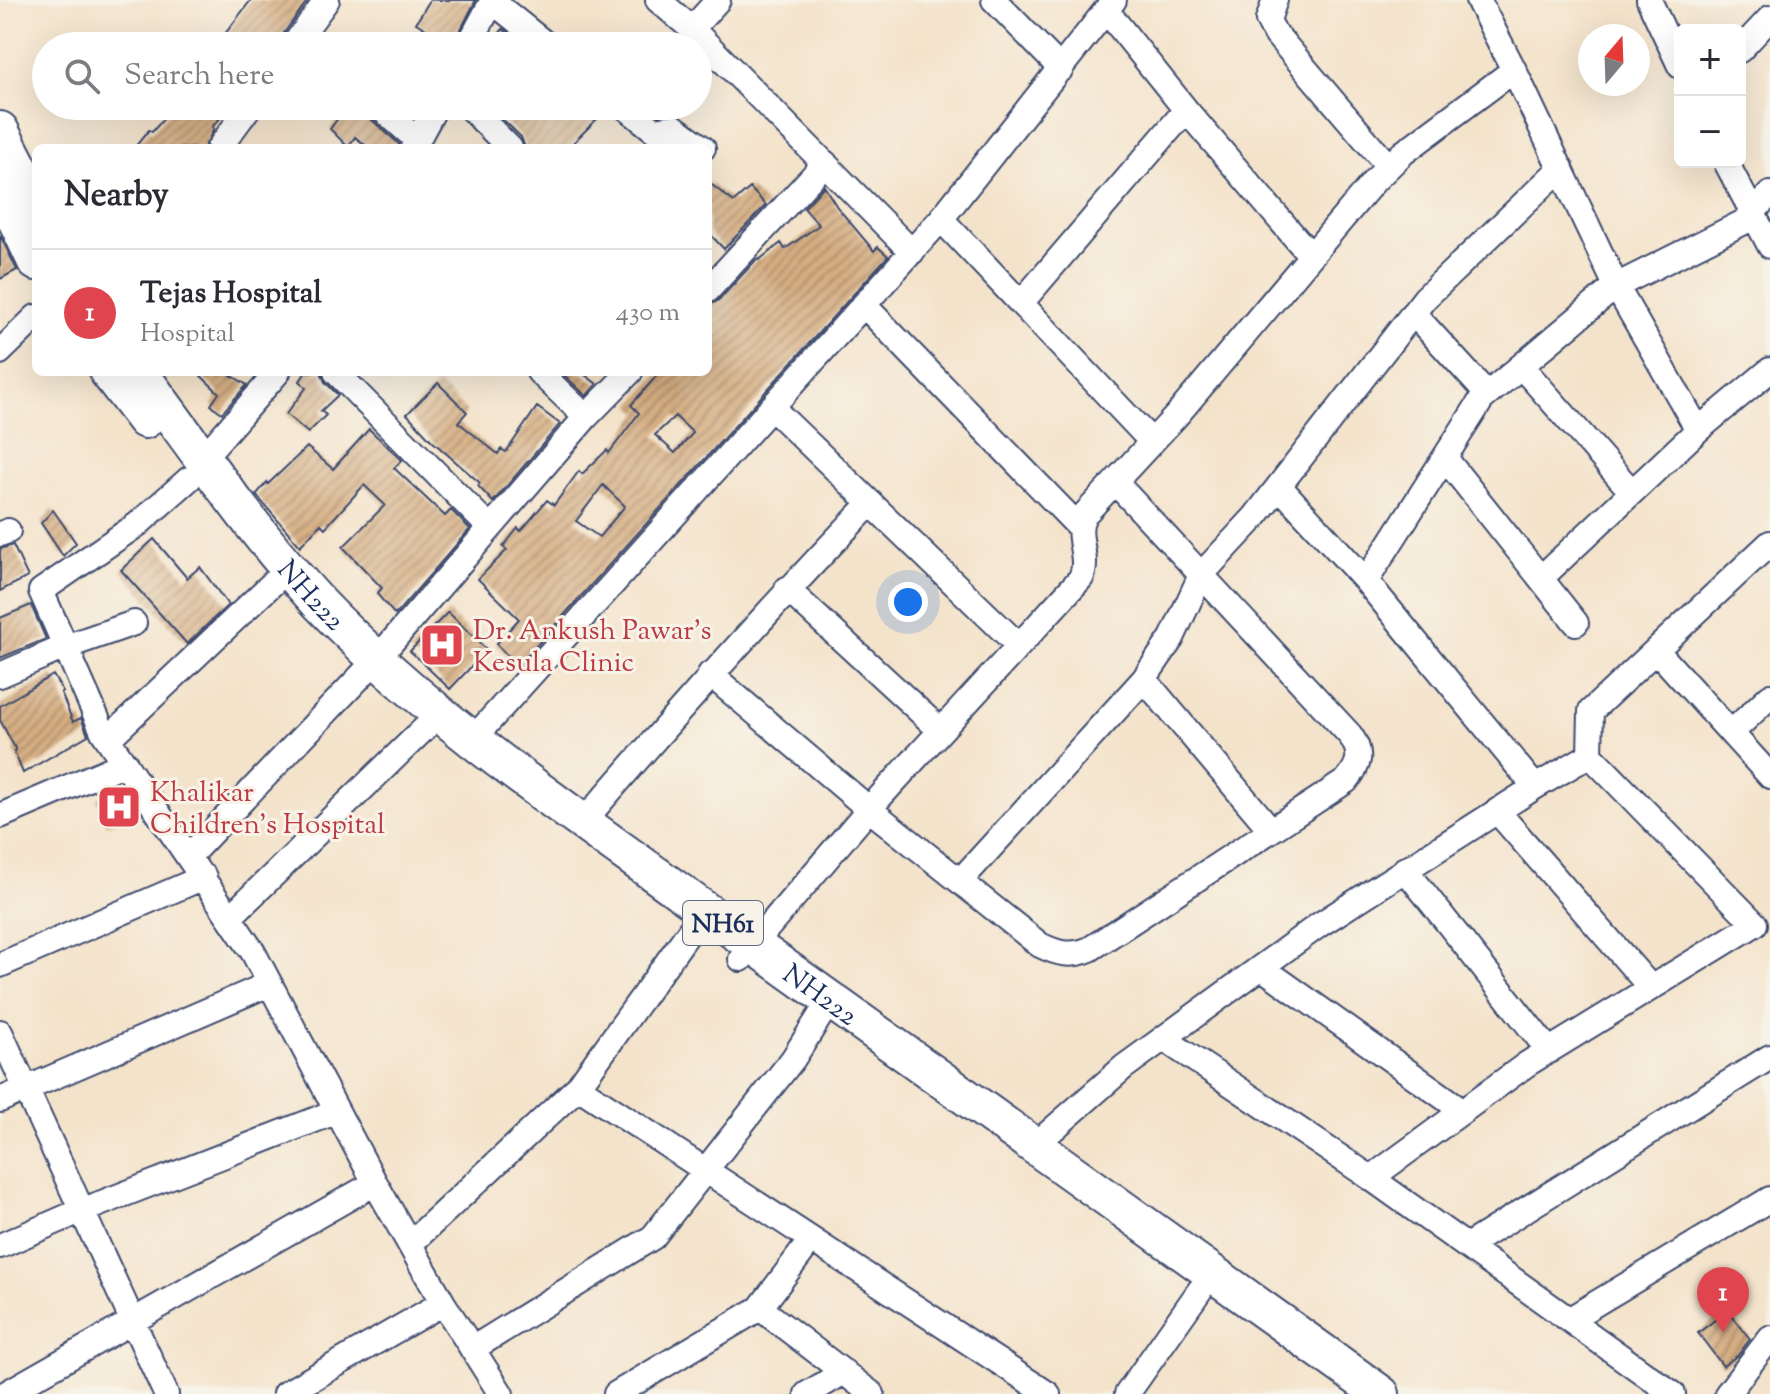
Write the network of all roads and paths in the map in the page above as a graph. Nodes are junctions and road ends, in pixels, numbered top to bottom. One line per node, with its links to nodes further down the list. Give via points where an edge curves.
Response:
1 (327, 0): 12 (street)
2 (658, 0): 11 (street)
3 (718, 0): 11 (street)
4 (994, 0): 19 (street)
5 (1275, 0): 33 (street, via 1268,20 1274,32)
6 (1478, 0): 20 (street)
7 (1649, 0): 18 (street)
8 (492, 1): 13 (street); 14 (street)
9 (1110, 5): 19 (street); 21 (street)
10 (1770, 18): 16 (street)
11 (692, 29): 15 (street)
12 (309, 32)
13 (475, 32)
14 (531, 32)
15 (695, 32)
16 (1746, 44)
17 (712, 49): 32 (street)
18 (1674, 53)
19 (1061, 69): 40 (street)
20 (1514, 70): 33 (street); 34 (street)
21 (1186, 110): 44 (street); 47 (street)
22 (240, 120): 28 (street)
23 (392, 120): 29 (street)
24 (428, 120): 29 (street)
25 (482, 120): 30 (street)
26 (642, 120): 31 (street, via 654,130 674,127)
27 (0, 130): 37 (highway)
28 (222, 144)
29 (415, 144)
30 (506, 144)
31 (696, 144)
32 (825, 163): 42 (street); 45 (street)
33 (1388, 166): 44 (street)
34 (1561, 168): 46 (street); 49 (street)
35 (1729, 168): 39 (street)
36 (0, 186): 43 (highway)
37 (32, 192)
38 (1770, 194): 39 (street)
39 (1753, 215): 41 (street); 46 (street)
40 (941, 219): 42 (street); 47 (street)
41 (1770, 246)
42 (912, 252): 48 (street)
43 (32, 254)
44 (1311, 256): 64 (street)
45 (712, 286)
46 (1616, 286): 52 (street); 63 (street)
47 (1021, 303): 64 (street)
48 (864, 305): 61 (street); 72 (street)
49 (1413, 313): 60 (street); 68 (street)
50 (32, 321): 51 (street)
51 (0, 352)
52 (1521, 366): 60 (street); 69 (street)
53 (1770, 370): 63 (street)
54 (112, 376): 66 (highway, NH222 / NH61)
55 (141, 376): 66 (highway, NH222 / NH61)
56 (275, 376): 66 (street)
57 (340, 376): 71 (street)
58 (543, 376): 62 (street)
59 (626, 376): 62 (street)
60 (1487, 394): 65 (street)
61 (772, 408): 70 (street); 93 (street)
62 (586, 417): 71 (street)
63 (1698, 430): 69 (street)
64 (1152, 442): 67 (street)
65 (1445, 458): 75 (street); 76 (street)
66 (196, 468): 77 (highway, NH222 / NH61); 82 (street, via 138,524 41,591); 84 (highway, NH222 / NH61)
67 (1115, 482): 72 (street, via 1085,514); 74 (street)
68 (1279, 486): 74 (street); 76 (street)
69 (1632, 492): 75 (street)
70 (871, 503): 78 (street); 81 (street)
71 (489, 527): 84 (street)
72 (1080, 528): 81 (street, via 1085,564 1081,578)
73 (1770, 543): 83 (street)
74 (1201, 575): 87 (street, via 1172,638); 102 (street, via 1358,746 1360,758 1346,781)
75 (1541, 578): 80 (street)
76 (1366, 581): 97 (street)
77 (274, 582): 84 (highway, NH222 / NH61, via 300,614); 92 (street)
78 (787, 589): 85 (street); 90 (street)
79 (134, 623): 82 (street)
80 (1576, 623)
81 (1017, 644): 90 (street)
82 (65, 647): 86 (street); 92 (street)
83 (1656, 650): 91 (street); 94 (street, via 1591,711)
84 (370, 666): 89 (highway, NH222 / NH61); 93 (highway, NH222 / NH61); 103 (street)
85 (710, 674): 98 (street); 101 (street)
86 (0, 675)
87 (1144, 679): 102 (street); 106 (street)
88 (1770, 696): 91 (street)
89 (425, 728): 107 (street); 109 (highway, NH222 / NH61)
90 (940, 730): 98 (street)
91 (1732, 732): 96 (street)
92 (108, 739): 95 (street)
93 (473, 739): 101 (highway, NH222 / NH61)
94 (1590, 755): 97 (street); 108 (street)
95 (125, 763): 100 (street); 103 (street)
96 (1770, 776)
97 (1535, 787): 99 (street)
98 (869, 809): 106 (street); 110 (street)
99 (1497, 811): 104 (street); 114 (street)
100 (0, 816)
101 (583, 822): 110 (highway, NH222 / NH61)
102 (1271, 830): 106 (street, via 1079,954 1040,945)
103 (189, 856): 105 (street)
104 (1405, 869): 112 (street); 118 (street)
105 (204, 877): 107 (street); 111 (street)
106 (960, 881)
107 (230, 917): 113 (street)
108 (1762, 917): 114 (street)
109 (694, 925): 110 (highway, NH222 / NH61); 120 (street)
110 (747, 952): 115 (highway, NH222 / NH61); 125 (highway, NH222 / NH61)
111 (0, 965)
112 (1261, 967): 117 (street); 123 (street)
113 (269, 984): 121 (street); 124 (street)
114 (1651, 988): 118 (street)
115 (820, 1016): 126 (street); 135 (highway, NH222 / NH61)
116 (0, 1032): 121 (street)
117 (1164, 1039): 125 (street); 127 (street)
118 (1549, 1051): 123 (street)
119 (1770, 1057): 134 (street)
120 (578, 1087): 126 (street); 132 (street)
121 (26, 1089): 122 (street); 130 (street)
122 (0, 1100)
123 (1463, 1111): 127 (street)
124 (335, 1112): 128 (street); 130 (street)
125 (1035, 1145): 153 (highway, NH222 / NH61)
126 (705, 1171): 131 (street); 141 (street, via 653,1237)
127 (1371, 1178): 134 (street)
128 (375, 1183): 132 (street); 139 (street)
129 (1770, 1199): 138 (street)
130 (83, 1210): 133 (street); 139 (street)
131 (811, 1240): 137 (street); 150 (street)
132 (410, 1244): 136 (street)
133 (0, 1246)
134 (1467, 1246): 138 (street)
135 (1200, 1290): 151 (street); 152 (highway, NH222 / NH61)
136 (443, 1303): 141 (street); 145 (street)
137 (760, 1308): 142 (street); 147 (street)
138 (1570, 1319): 154 (street)
139 (133, 1321): 143 (street); 144 (street)
140 (1770, 1338): 155 (street)
141 (472, 1349): 146 (street)
142 (844, 1372): 148 (street); 149 (street)
143 (5, 1394)
144 (166, 1394)
145 (285, 1394)
146 (501, 1394)
147 (616, 1394)
148 (807, 1394)
149 (872, 1394)
150 (1048, 1394)
151 (1127, 1394)
152 (1345, 1394)
153 (1381, 1394)
154 (1673, 1394)
155 (1727, 1394)

